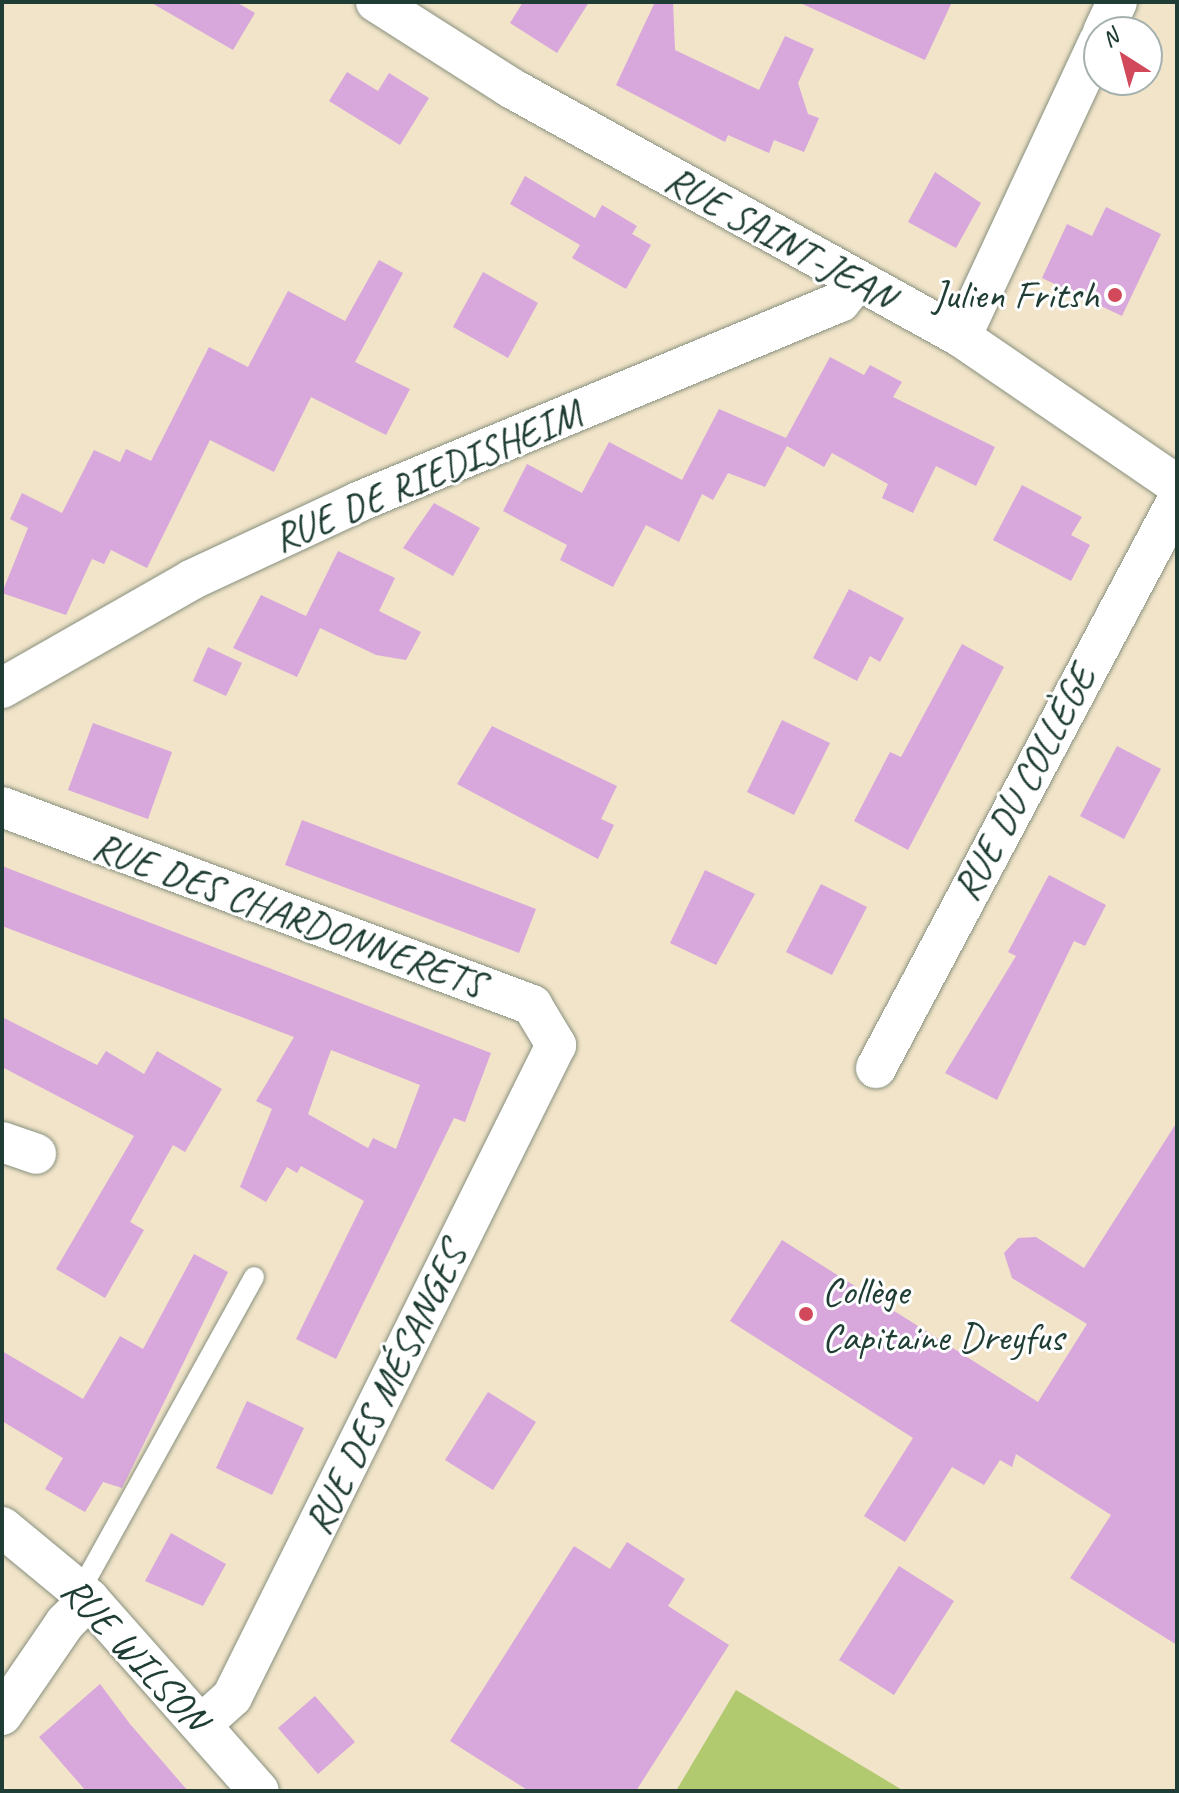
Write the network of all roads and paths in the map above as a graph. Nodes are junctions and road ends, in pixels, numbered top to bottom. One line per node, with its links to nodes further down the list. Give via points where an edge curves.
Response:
1 (376, 2): 3 (street, RUE SAINT-JEAN, via 511,88)
2 (1083, 75): 4 (street)
3 (857, 282): 4 (street, RUE SAINT-JEAN); 7 (street, RUE DE RIEDISHEIM, via 840,302 358,502 191,580)
4 (961, 337): 5 (street, RUE SAINT-JEAN)
5 (1177, 485)
6 (1177, 501): 10 (street, RUE DU COLLÈGE)
7 (2, 688)
8 (2, 807): 9 (street, RUE DES CHARDONNERETS, via 532,1005)
9 (556, 1045): 15 (street, RUE DES MÉSANGES, via 232,1697)
10 (876, 1068)
11 (254, 1277): 13 (lane)
12 (2, 1527): 13 (street, RUE WILSON)
13 (84, 1595): 14 (street); 15 (street, RUE WILSON)
14 (2, 1715)
15 (202, 1724): 16 (street, RUE WILSON)
16 (259, 1791)

